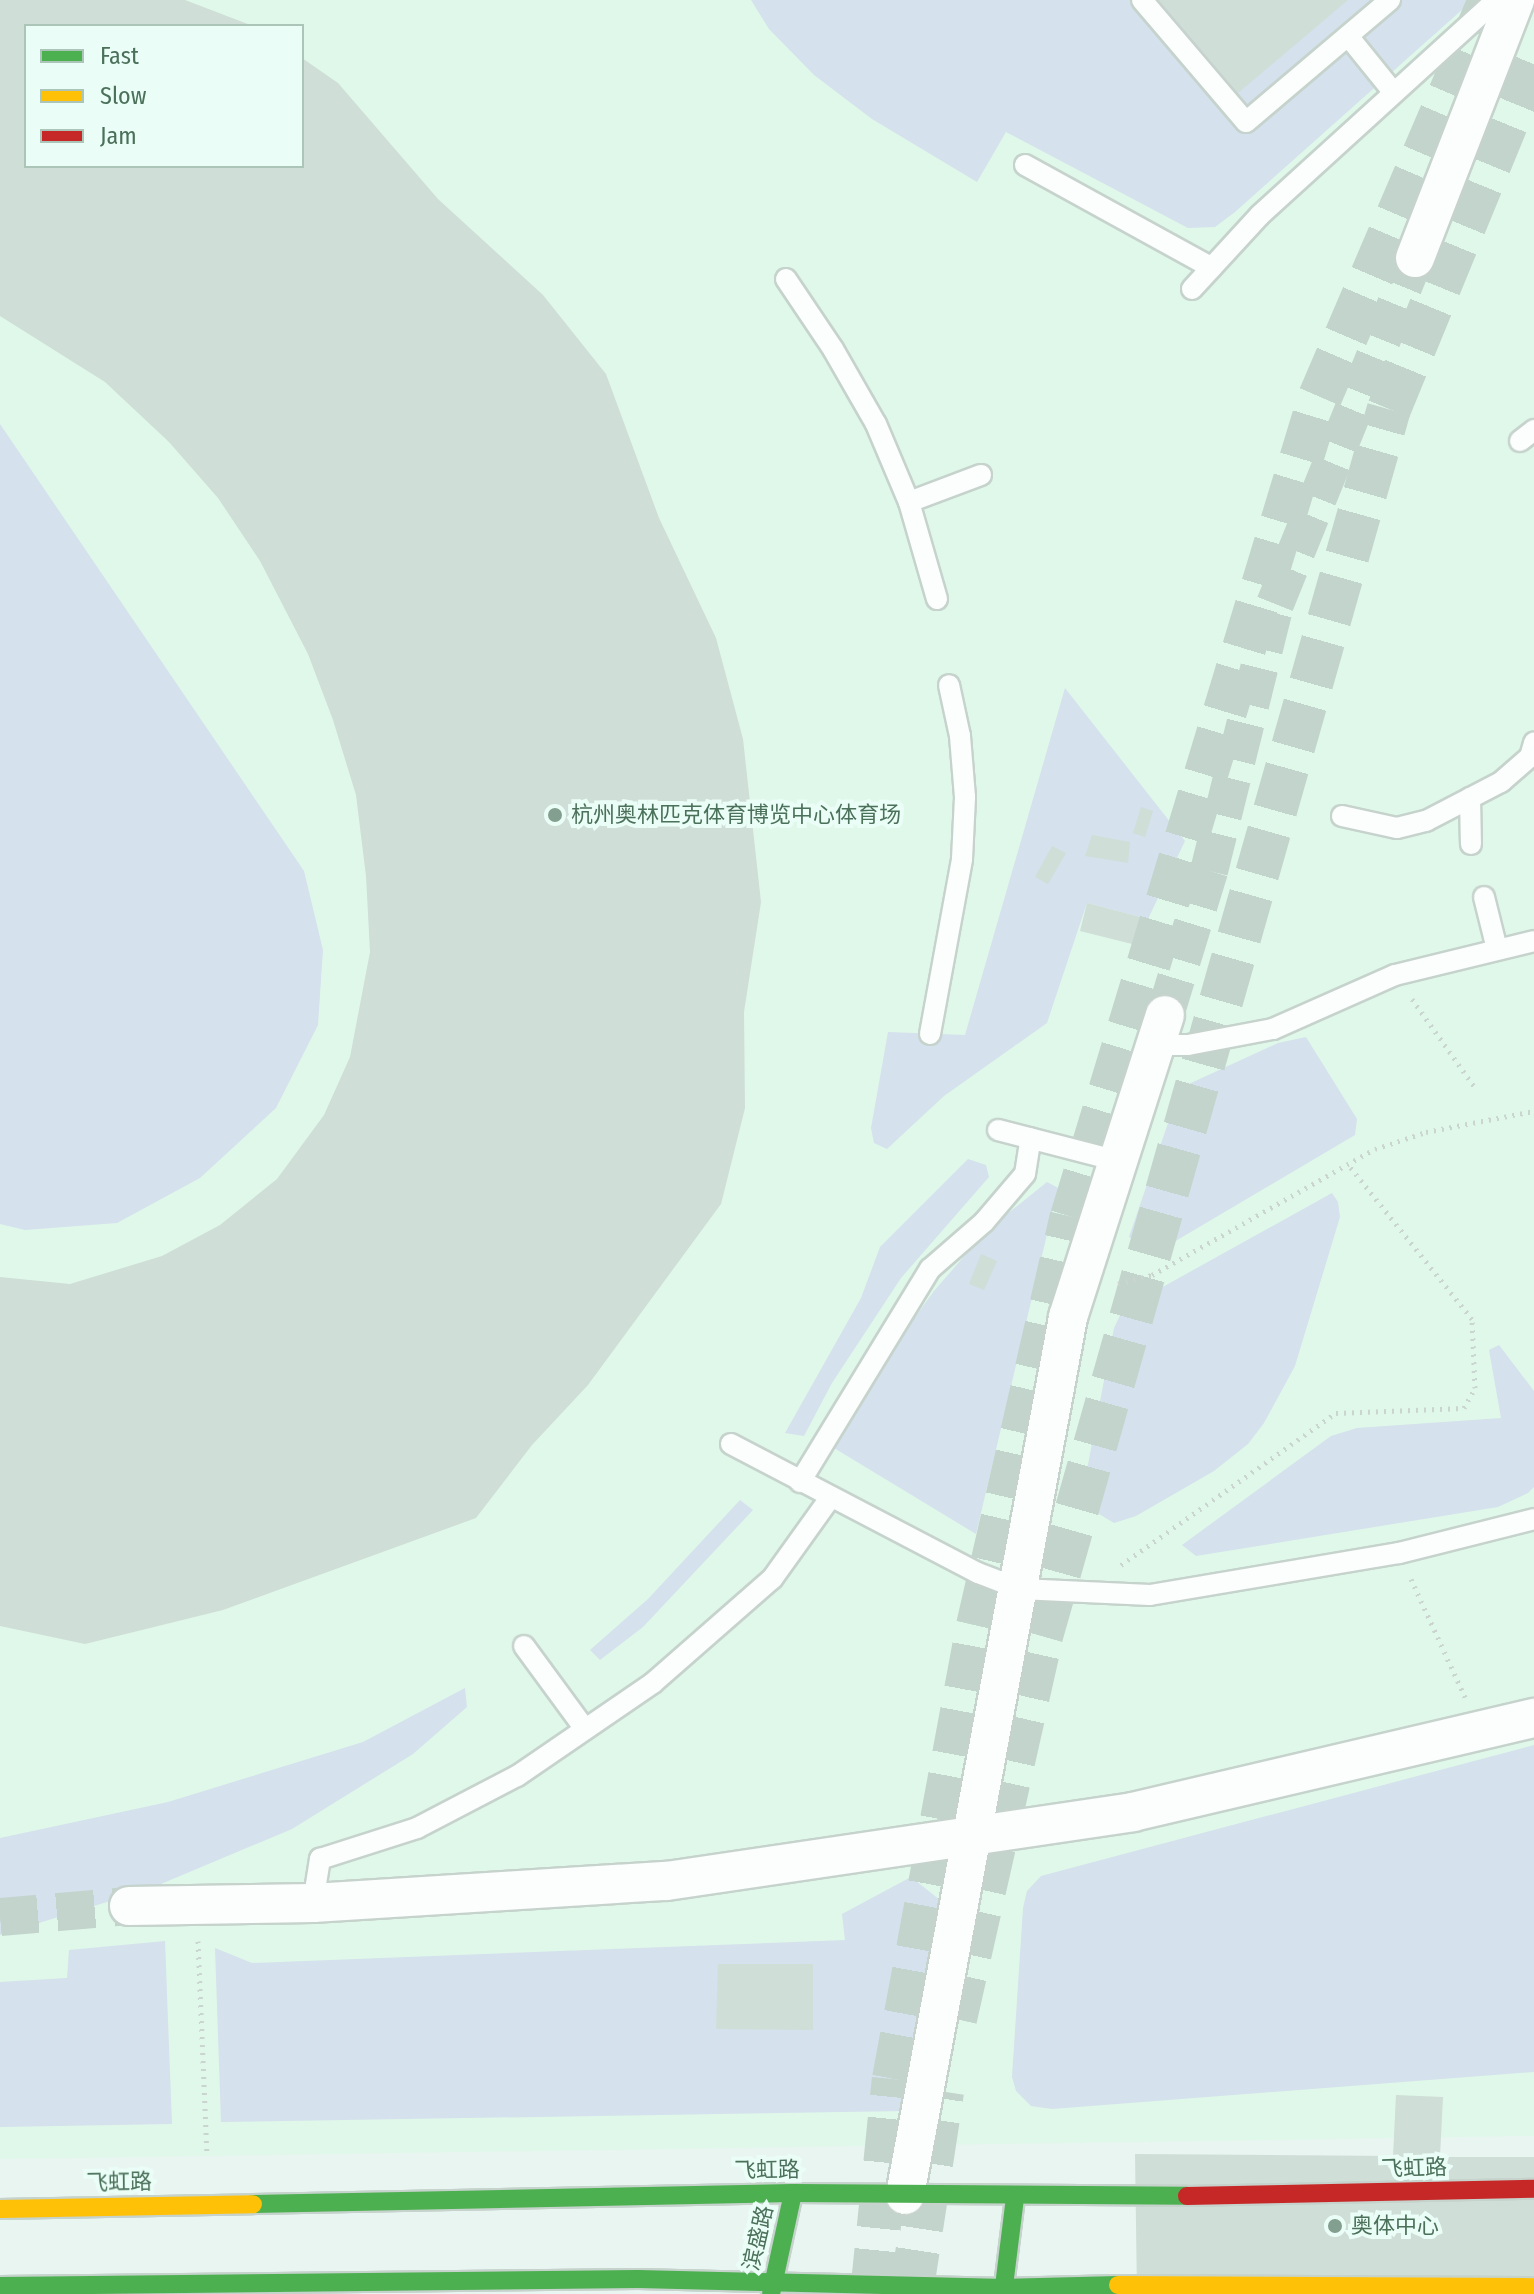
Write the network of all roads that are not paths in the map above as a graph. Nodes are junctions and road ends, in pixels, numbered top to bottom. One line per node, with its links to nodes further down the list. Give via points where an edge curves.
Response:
1 (1142, 0): 5 (lane, via 1246,122)
2 (1390, 0): 5 (lane)
3 (1496, 0): 6 (lane)
4 (1515, 0): 8 (street)
5 (1348, 36): 6 (lane)
6 (1394, 93): 9 (lane, via 1260,215)
7 (1025, 165): 9 (lane)
8 (1415, 258)
9 (1212, 268): 11 (lane)
10 (786, 279): 13 (lane, via 876,424)
11 (1192, 289)
12 (981, 475): 13 (lane)
13 (909, 502): 14 (lane)
14 (937, 599)
15 (949, 685): 24 (lane, via 965,797 962,859)
16 (1534, 743): 17 (lane, via 1530,757 1501,782)
17 (1470, 798): 18 (lane, via 1426,821 1397,828); 19 (lane)
18 (1342, 816)
19 (1471, 844)
20 (1484, 897): 22 (lane)
21 (1534, 941): 22 (lane)
22 (1497, 949): 23 (lane, via 1395,975 1273,1029 1188,1045)
23 (1160, 1030): 27 (street)
24 (930, 1034)
25 (998, 1130): 26 (lane)
26 (1031, 1138): 27 (lane); 29 (lane, via 1025,1174 984,1222 930,1269)
27 (1118, 1161): 32 (street, via 1068,1317)
28 (731, 1444): 29 (lane)
29 (800, 1482): 30 (lane)
30 (830, 1498): 32 (lane); 35 (lane, via 772,1579 653,1683)
31 (1534, 1519): 32 (lane, via 1399,1553 1150,1595)
32 (1020, 1589): 36 (street)
33 (524, 1646): 35 (lane)
34 (1534, 1718): 36 (street, via 1133,1812)
35 (585, 1729): 37 (lane, via 517,1776 417,1828 320,1859)
36 (971, 1835): 37 (street, via 667,1881); 41 (street)
37 (313, 1903): 38 (street)
38 (129, 1906)
39 (1534, 2189): 42 (main road, 飞虹路)
40 (793, 2193): 41 (main road, 飞虹路); 43 (main road, 飞虹路); 46 (main road, 滨盛路)
41 (905, 2195): 42 (main road, 飞虹路)
42 (1015, 2197): 47 (main road)
43 (0, 2209)
44 (0, 2286): 46 (main road, via 638,2279)
45 (1534, 2287): 47 (main road, via 1183,2284)
46 (772, 2288): 47 (main road)
47 (1004, 2291)

